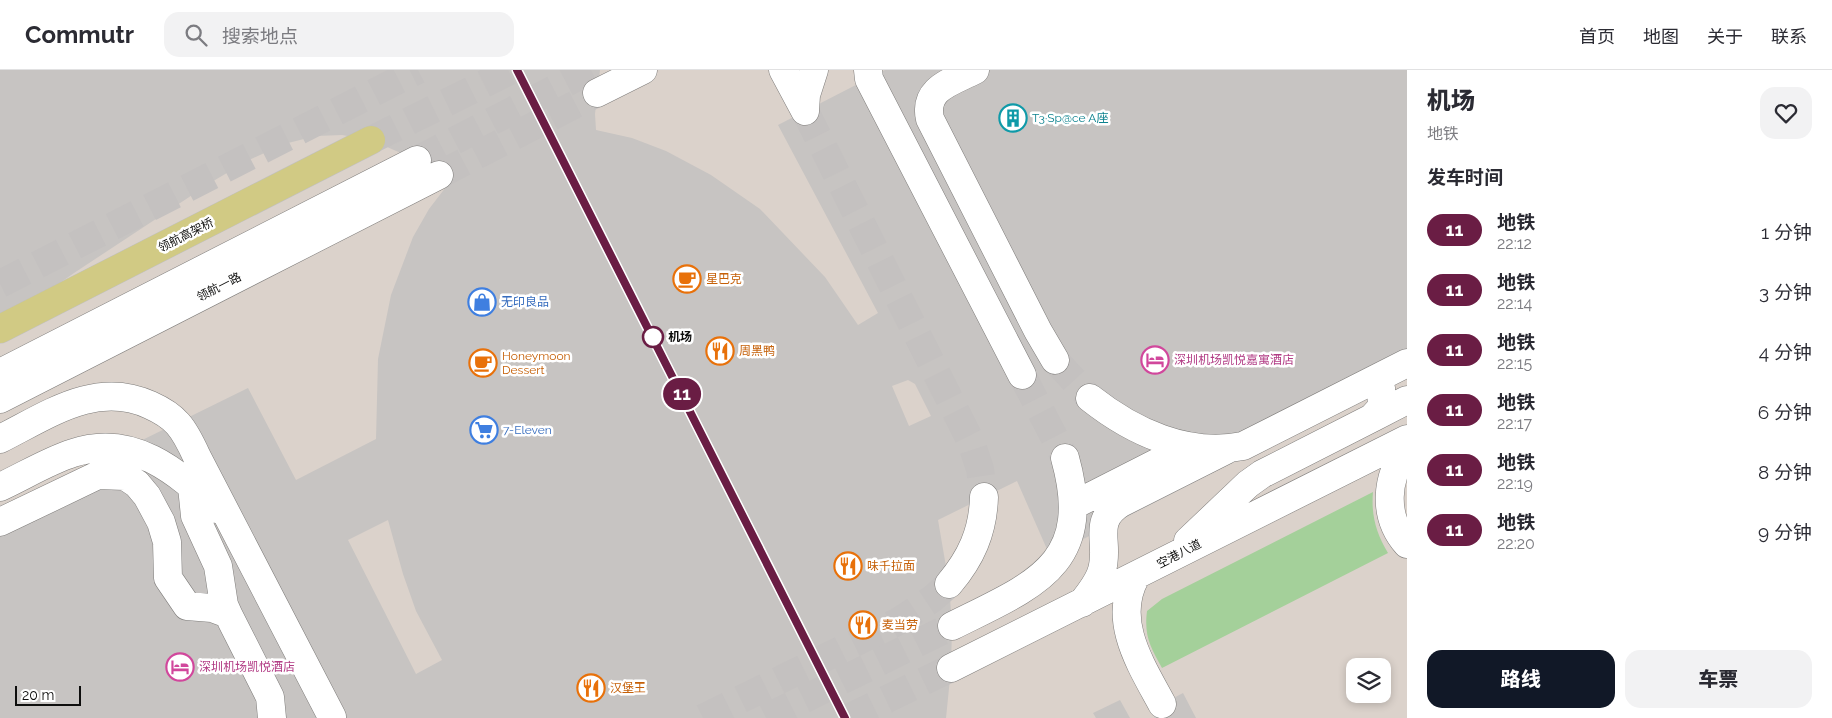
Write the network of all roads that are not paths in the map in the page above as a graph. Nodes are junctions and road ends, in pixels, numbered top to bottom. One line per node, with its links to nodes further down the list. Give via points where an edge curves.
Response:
1 (643, 70): 6 (street)
2 (784, 70): 3 (street, via 804,111)
3 (814, 70)
4 (975, 70): 11 (street, via 936,90 929,104 930,119 1038,331)
5 (869, 74): 14 (street)
6 (596, 93)
7 (371, 140): 10 (main road, 领航高架桥)
8 (417, 160): 13 (street)
9 (439, 175): 17 (street, 领航一路)
10 (0, 329)
11 (1056, 360)
12 (1407, 364): 25 (street, via 1243,446)
13 (0, 373)
14 (1022, 375)
15 (1380, 388): 19 (street, via 1382,407)
16 (1090, 398): 23 (street, via 1139,430)
17 (0, 399)
18 (1407, 400): 19 (street)
19 (1372, 418): 34 (street, via 1262,474)
20 (183, 432): 21 (street, via 158,408 141,400 113,395 80,400); 27 (street); 31 (street)
21 (0, 439)
22 (1407, 440): 34 (street, 空港八道)
23 (1188, 447): 25 (street); 30 (street)
24 (1407, 449): 33 (street, via 1393,474 1390,502 1397,528)
25 (1226, 450): 37 (street, via 1121,503 1108,513 1103,526 1103,568)
26 (1065, 458): 30 (street)
27 (191, 485): 28 (street, via 149,457 126,449 89,449 72,453); 31 (street); 38 (street, via 195,516 218,566)
28 (0, 487)
29 (984, 497): 36 (street, via 976,544)
30 (1074, 505): 39 (street, via 1072,526 1063,549 1036,582)
31 (230, 520): 42 (street)
32 (0, 522): 38 (street, via 98,475 125,476 147,496 161,522 167,542 168,578 182,600 187,606 212,608)
33 (1407, 544)
34 (1170, 559): 35 (street, 空港八道)
35 (1136, 576): 37 (street, 空港八道); 41 (street, via 1128,598 1128,632)
36 (949, 584)
37 (1082, 603): 40 (street, 空港八道)
38 (228, 614): 43 (street, via 270,697)
39 (952, 626)
40 (951, 668)
41 (1162, 704)
42 (332, 717)
43 (272, 718)

